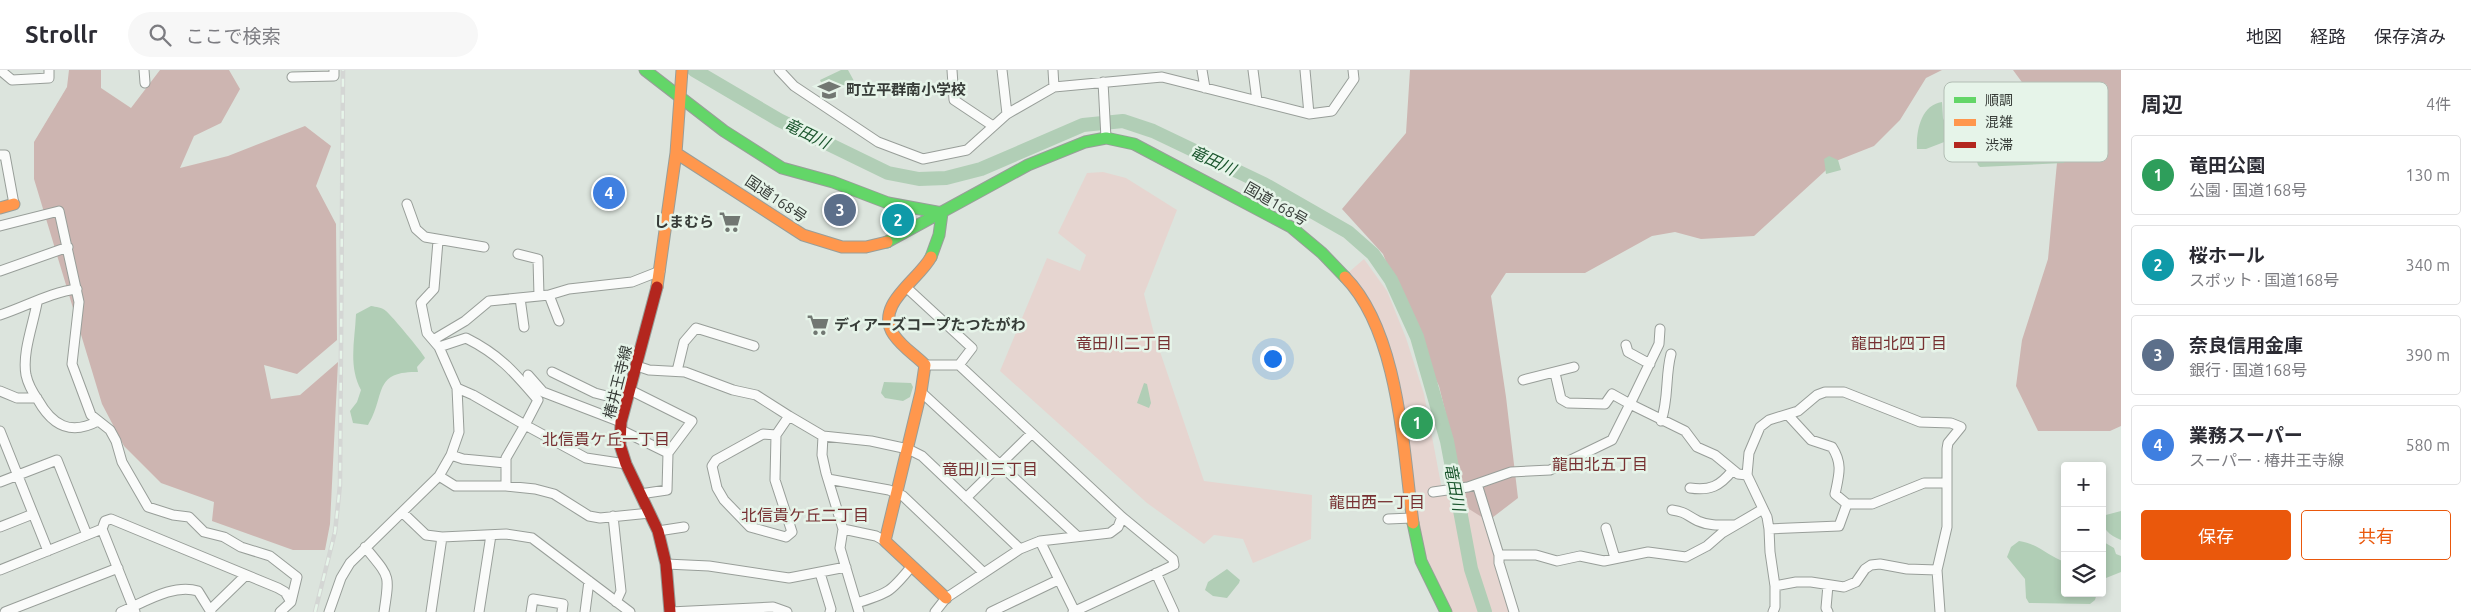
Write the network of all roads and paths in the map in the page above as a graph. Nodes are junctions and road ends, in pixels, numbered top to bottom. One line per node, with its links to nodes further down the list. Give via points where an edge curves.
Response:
1 (0, 70): 2 (street, via 12,80 49,78)
2 (49, 70)
3 (144, 70): 17 (street)
4 (334, 70): 15 (street, via 334,76)
5 (645, 70): 20 (main road)
6 (779, 70): 24 (street, via 794,86 878,142 923,160 967,150)
7 (952, 70): 24 (street, via 954,100)
8 (1002, 70): 22 (street)
9 (1053, 70): 18 (street)
10 (1202, 70): 19 (street)
11 (1253, 70): 21 (street)
12 (1305, 70): 23 (street)
13 (1353, 70): 23 (street, via 1354,79 1332,111)
14 (682, 75): 20 (main road, 椿井王寺線)
15 (292, 78)
16 (1103, 82): 18 (street); 19 (street, via 1162,76); 25 (street)
17 (145, 83)
18 (1054, 87): 22 (street)
19 (1204, 88): 21 (street)
20 (680, 98): 26 (main road, 椿井王寺線); 31 (main road, via 782,168 833,182 888,203)
21 (1257, 101): 23 (street)
22 (1007, 114): 24 (street)
23 (1309, 114)
24 (992, 126)
25 (1106, 133): 31 (main road, 国道168号, via 1028,165); 107 (main road, 国道168号, via 1134,144 1291,227 1358,290 1384,346 1394,381)
26 (676, 153): 31 (main road, 国道168号, via 803,235 842,247 884,244); 38 (main road, 椿井王寺線)
27 (0, 155): 28 (street, via 5,155)
28 (14, 204): 30 (main road)
29 (407, 204): 33 (street, via 416,229 425,237)
30 (0, 208)
31 (942, 213): 39 (main road, via 941,236 933,254 926,268)
32 (0, 226): 34 (street, via 59,211)
33 (438, 241): 35 (street); 49 (street, via 434,290 421,303 427,333)
34 (68, 247): 37 (street); 40 (street)
35 (484, 247)
36 (518, 254): 42 (street, via 538,259)
37 (0, 270)
38 (660, 271): 41 (street, via 632,282 569,288); 56 (main road, 椿井王寺線)
39 (907, 288): 54 (main road, via 896,297 890,308 889,320 892,332); 55 (street, via 972,348)
40 (77, 289): 44 (street, via 52,294); 71 (street, via 79,302 72,364 91,414)
41 (549, 295): 42 (street); 46 (street)
42 (539, 296): 43 (street)
43 (520, 298): 47 (street); 49 (street, via 489,301)
44 (37, 303): 45 (street); 67 (street, via 26,359 26,374)
45 (0, 315)
46 (559, 321)
47 (524, 327)
48 (1660, 329): 53 (street, via 1659,344)
49 (436, 343): 63 (street); 73 (street, via 466,338 488,349 508,365 538,400)
50 (1626, 345): 53 (street, via 1628,352)
51 (754, 346): 58 (street, via 696,328 684,342)
52 (1671, 354): 72 (street, via 1667,398)
53 (1650, 364): 68 (street)
54 (925, 365): 55 (street); 65 (main road)
55 (959, 365): 76 (street)
56 (637, 366): 58 (street); 66 (main road, 椿井王寺線)
57 (1574, 367): 60 (street)
58 (677, 371): 69 (street, via 756,395)
59 (552, 372): 66 (street, via 595,393)
60 (1554, 373): 62 (street); 68 (street, via 1561,399 1568,403 1605,404 1612,394)
61 (528, 375): 74 (street, via 543,392)
62 (1523, 380)
63 (457, 388): 73 (street); 81 (street, via 459,432)
64 (0, 391): 67 (street, via 17,398)
65 (921, 392): 79 (main road); 84 (street)
66 (628, 395): 74 (main road, 椿井王寺線); 80 (street, via 692,421)
67 (37, 398): 71 (street, via 47,416 66,427)
68 (1630, 404): 72 (street); 92 (street, via 1612,440 1606,445 1544,472 1511,472)
69 (789, 416): 77 (street); 78 (street)
70 (1788, 416): 87 (street, via 1769,420 1760,427 1749,453); 91 (street, via 1817,395 1844,392 1920,422 1952,423 1961,427 1948,442); 99 (street, via 1811,440 1832,447 1841,468 1835,494)
71 (98, 421): 143 (street, via 110,430 122,462 148,507 184,515 194,520 204,532 270,556 297,577)
72 (1661, 421): 85 (street, via 1685,431 1697,447 1716,455)
73 (525, 425): 82 (street); 83 (street, via 586,458)
74 (621, 426): 80 (street); 83 (main road, 椿井王寺線, via 620,445)
75 (0, 431): 86 (street)
76 (1031, 434): 84 (street); 106 (street)
77 (776, 435): 77 (street, via 763,434 716,460 712,466 717,488 724,500 750,527 786,537 792,532 775,480)
78 (823, 436): 79 (street); 89 (street, via 822,455)
79 (908, 449): 97 (main road); 98 (street, via 922,456)
80 (668, 452): 96 (street, via 667,490)
81 (451, 455): 82 (street); 88 (street)
82 (506, 463): 93 (street)
83 (626, 464): 96 (main road, 椿井王寺線)
84 (1000, 465): 98 (street); 119 (street)
85 (1732, 471): 87 (street); 94 (street, via 1721,484)
86 (18, 475): 90 (street); 104 (street); 117 (street, via 57,460)
87 (1747, 475): 100 (street)
88 (439, 476): 93 (street, via 460,487); 102 (street)
89 (828, 479): 97 (street); 114 (street)
90 (0, 482)
91 (1946, 483): 99 (street, via 1924,483 1872,504); 133 (street, via 1947,527)
92 (1472, 485): 95 (street); 126 (street)
93 (506, 486): 105 (street, via 554,494 589,516)
94 (1690, 488)
95 (1433, 492)
96 (640, 494): 103 (main road, 椿井王寺線)
97 (898, 494): 121 (main road); 135 (street)
98 (966, 498): 124 (street)
99 (1847, 504): 115 (street, via 1839,526)
100 (1763, 509): 110 (street); 115 (street)
101 (1672, 510): 110 (street, via 1712,525)
102 (403, 513): 120 (street, via 426,535); 123 (street)
103 (650, 513): 105 (street); 116 (main road, 椿井王寺線)
104 (33, 514): 109 (street); 125 (street)
105 (613, 516): 144 (street, via 621,592)
106 (1122, 517): 119 (street, via 1118,527 1110,532); 136 (street, via 1173,559 1174,565)
107 (1412, 518): 108 (street); 166 (main road, 国道168号, via 1422,561)
108 (1388, 519)
109 (0, 526)
110 (1737, 526): 127 (street, via 1686,557 1648,552)
111 (684, 527): 116 (street)
112 (1606, 528): 127 (street)
113 (102, 529): 117 (street); 131 (street); 137 (street, via 105,521 121,522)
114 (843, 529): 121 (street); 129 (street, via 840,548)
115 (1769, 529): 141 (street)
116 (658, 530): 128 (main road, 椿井王寺線)
117 (87, 535): 125 (street)
118 (491, 535): 120 (street); 139 (street, via 532,538); 154 (street)
119 (1076, 535): 122 (street)
120 (442, 537): 153 (street)
121 (885, 541): 130 (main road)
122 (1040, 541): 124 (street); 138 (street)
123 (365, 547): 151 (street, via 341,578); 152 (street, via 386,573)
124 (1020, 549): 135 (street)
125 (48, 551): 132 (street)
126 (1500, 555): 127 (street, via 1536,555 1557,561 1572,557 1600,561); 167 (street, via 1499,563)
127 (1615, 558)
128 (666, 564): 134 (street, via 709,566 789,578); 159 (main road, 椿井王寺線)
129 (846, 567): 134 (street); 145 (street)
130 (911, 567): 142 (main road); 145 (street, via 893,589)
131 (118, 568): 146 (street); 148 (street)
132 (0, 570)
133 (1937, 570): 140 (street, via 1872,565 1850,586); 170 (street)
134 (820, 573): 161 (street)
135 (984, 573): 142 (street)
136 (1156, 573): 164 (street); 165 (street)
137 (246, 575): 143 (street, via 285,592); 147 (street)
138 (1058, 580): 163 (street); 164 (street)
139 (589, 581): 144 (street); 157 (street)
140 (1828, 585): 141 (street, via 1796,582); 169 (street)
141 (1775, 586): 168 (street)
142 (946, 598): 162 (street)
143 (291, 602): 150 (street)
144 (616, 602): 158 (street)
145 (858, 608)
146 (134, 610): 147 (street, via 173,590 195,590); 149 (street)
147 (210, 611)
148 (5, 612)
149 (121, 612)
150 (280, 612)
151 (329, 612)
152 (384, 612)
153 (432, 612)
154 (479, 612)
155 (531, 612): 156 (street, via 533,600 563,604)
156 (562, 612)
157 (585, 612)
158 (630, 612)
159 (670, 612): 160 (street, via 773,607)
160 (787, 612)
161 (830, 612)
162 (935, 612)
163 (991, 612)
164 (1074, 612)
165 (1173, 612)
166 (1446, 612)
167 (1514, 612)
168 (1773, 612)
169 (1828, 612)
170 (1940, 612)

